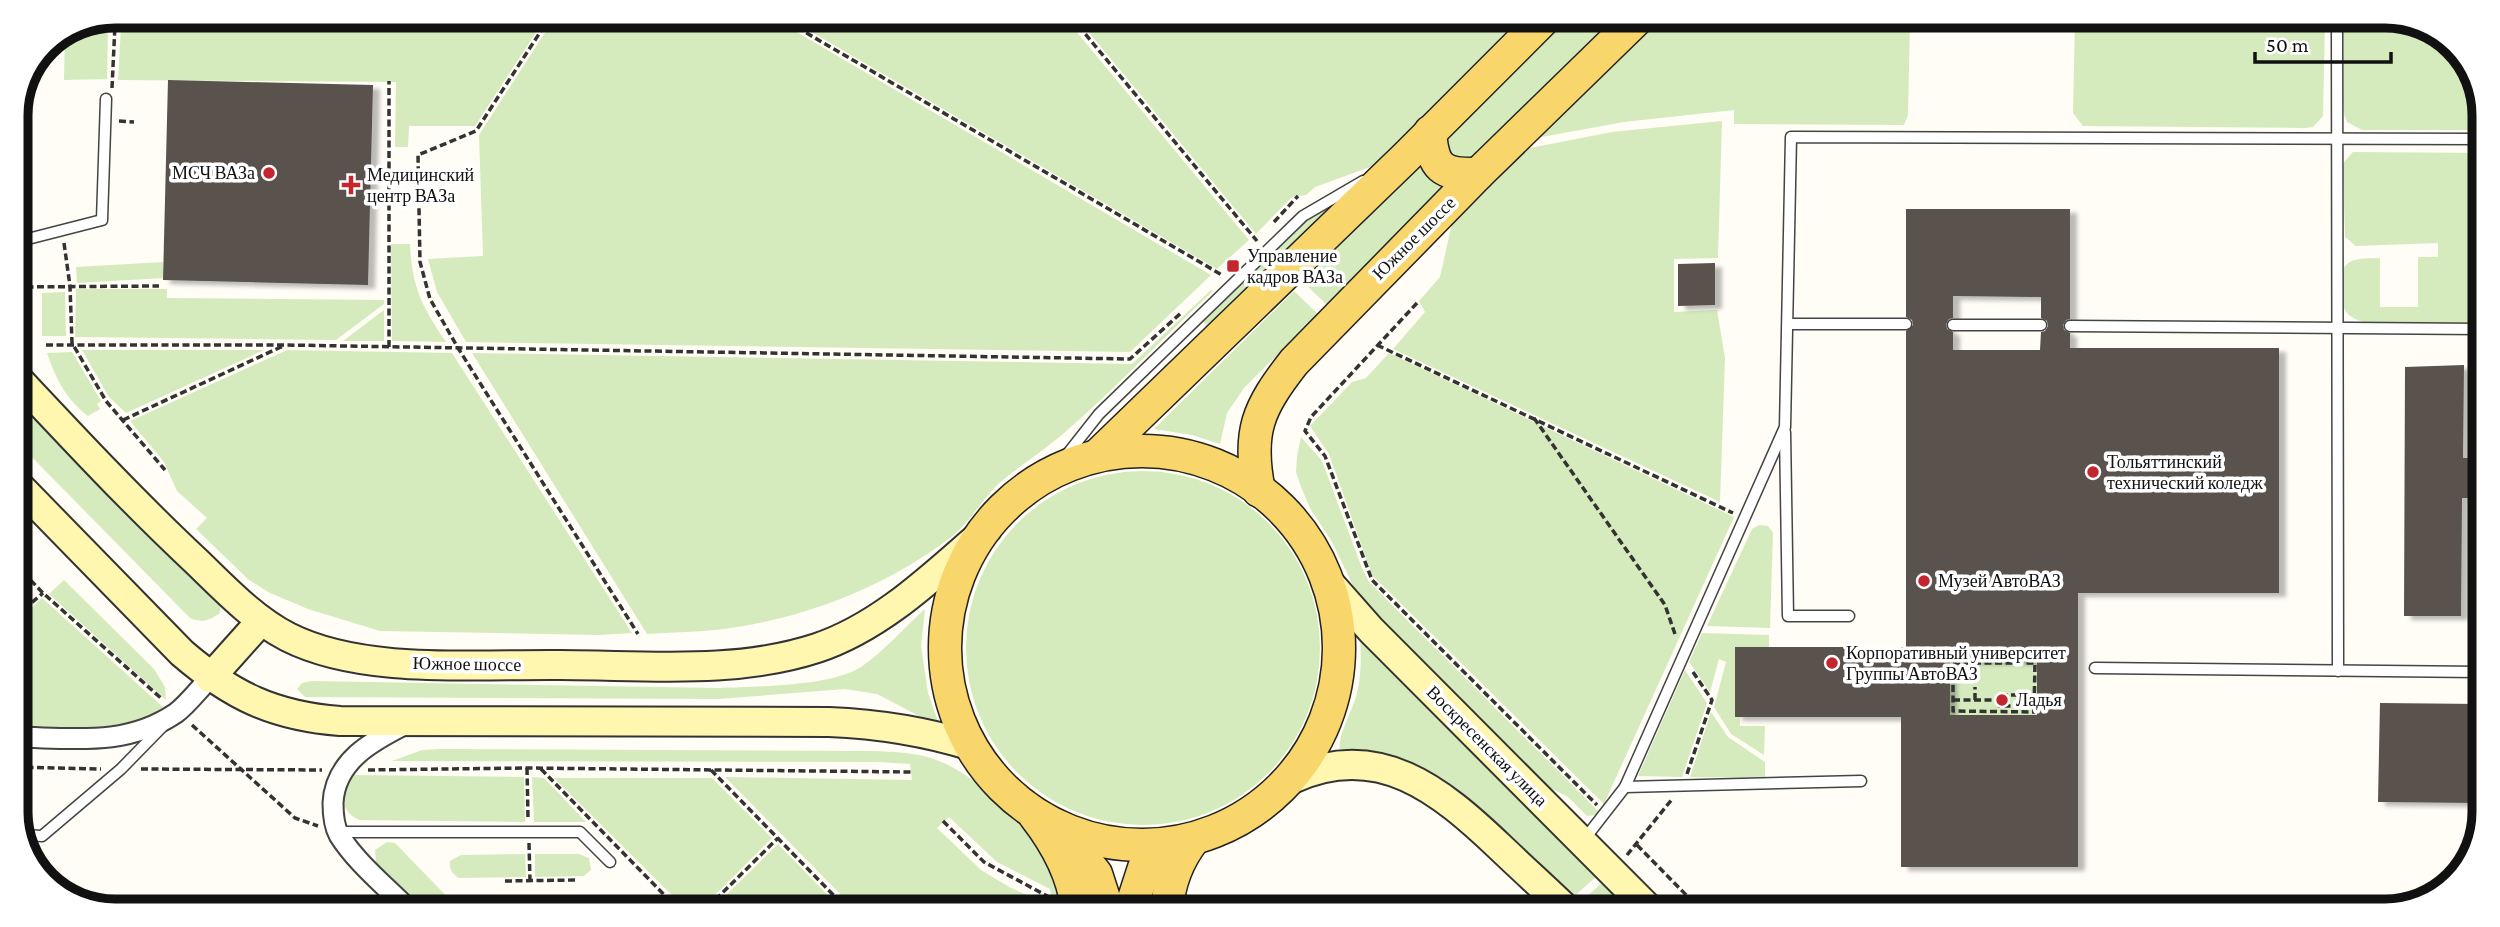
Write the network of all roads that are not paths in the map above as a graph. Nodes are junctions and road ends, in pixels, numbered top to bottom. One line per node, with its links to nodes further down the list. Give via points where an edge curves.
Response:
1 (1535, 28): 5 (main road)
2 (1628, 28): 9 (main road, Южное шоссе)
3 (2337, 28): 6 (lane)
4 (106, 99): 10 (lane, via 102,220)
5 (1430, 132): 8 (main road); 9 (main road, via 1436,162 1444,170)
6 (2338, 139): 7 (lane); 11 (lane, via 1791,137); 16 (lane)
7 (2472, 139)
8 (1406, 157): 20 (main road); 21 (lane, via 1303,216 1099,414)
9 (1478, 174): 22 (main road, Южное шоссе, via 1325,328 1269,393 1254,439)
10 (28, 239)
11 (1788, 324): 12 (lane); 19 (lane)
12 (1906, 324)
13 (1953, 325): 14 (lane)
14 (2040, 325)
15 (2070, 326): 16 (lane)
16 (2338, 327): 17 (lane); 29 (lane)
17 (2472, 329)
18 (28, 390): 27 (main road, Южное шоссе, via 145,513)
19 (1785, 427): 26 (lane, via 1788,616); 38 (lane)
20 (1100, 453): 21 (main road); 22 (main road, via 1142,449 1172,453 1205,461)
21 (1054, 471): 24 (main road, via 1022,494)
22 (1259, 491): 25 (main road, via 1299,533)
23 (28, 495): 31 (main road)
24 (987, 529): 27 (main road, Южное шоссе, via 904,600 863,626 820,647 752,663 365,660 316,649); 35 (main road, via 955,590 945,647 951,691)
25 (1326, 579): 36 (main road, via 1337,623 1336,678 1320,736); 44 (main road, Воскресенская улица, via 1371,630)
26 (1849, 616)
27 (261, 621): 31 (main road)
28 (2095, 668): 29 (lane)
29 (2338, 671): 30 (lane)
30 (2472, 672)
31 (210, 678): 32 (street); 33 (main road, via 275,710 308,718)
32 (177, 712): 34 (street, via 143,731 116,738); 42 (lane, via 121,769 42,836)
33 (413, 720): 35 (main road, via 863,723); 41 (street, via 361,749 342,771 334,788)
34 (28, 737)
35 (972, 746): 39 (main road)
36 (1292, 779): 43 (main road, via 1243,818); 52 (main road, via 1347,765 1372,766 1413,779 1461,810)
37 (1861, 781): 38 (lane)
38 (1625, 787): 44 (lane)
39 (1028, 807): 40 (main road); 48 (main road, via 1063,860)
40 (1058, 827): 45 (main road, via 1088,839); 49 (main road, via 1096,874)
41 (337, 832): 46 (lane, via 580,832); 47 (street)
42 (32, 835)
43 (1193, 840): 45 (main road); 51 (main road, via 1173,874)
44 (1583, 841): 53 (main road, Воскресенская улица)
45 (1158, 846): 50 (main road, via 1144,868)
46 (610, 862)
47 (398, 899)
48 (1075, 899)
49 (1104, 899)
50 (1134, 899)
51 (1169, 899)
52 (1555, 899)
53 (1640, 899)

